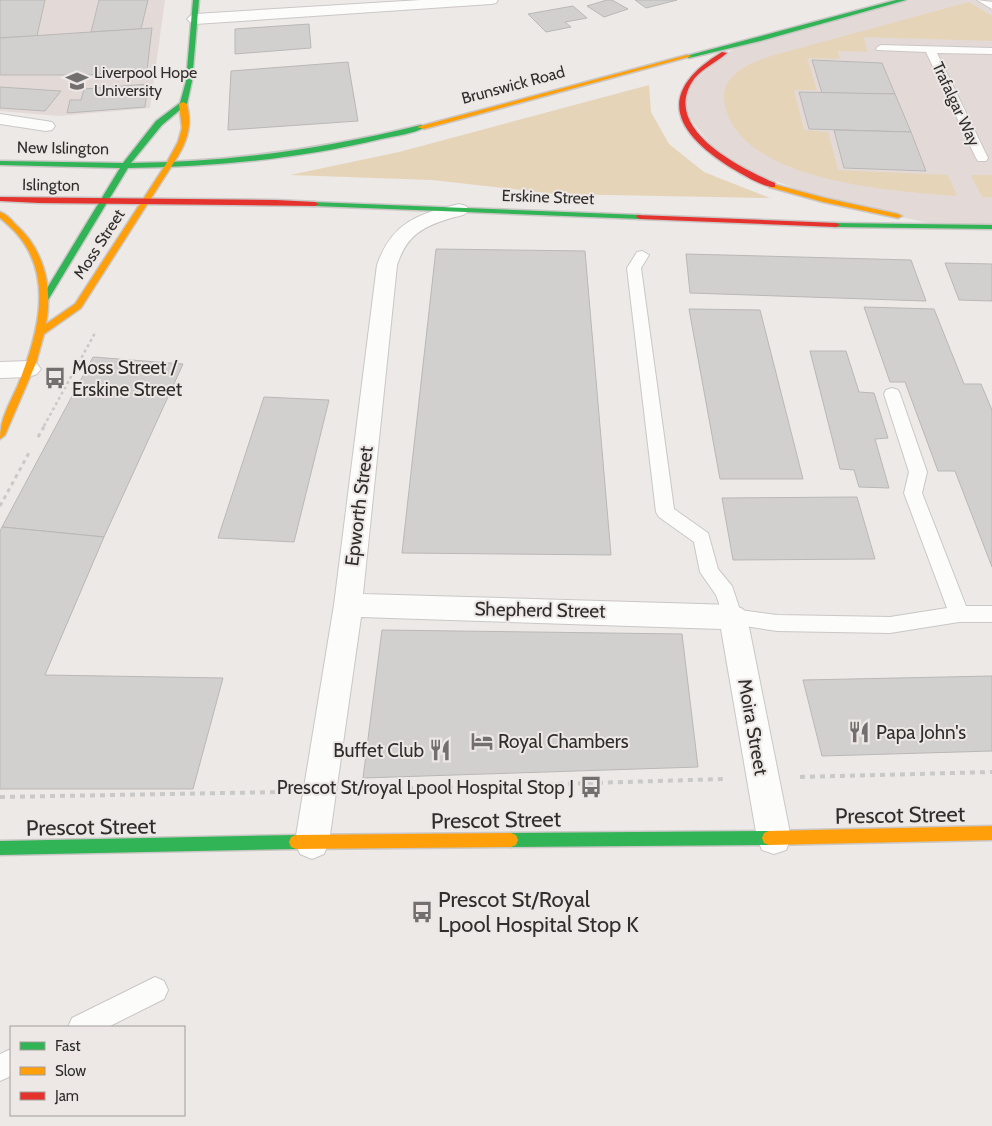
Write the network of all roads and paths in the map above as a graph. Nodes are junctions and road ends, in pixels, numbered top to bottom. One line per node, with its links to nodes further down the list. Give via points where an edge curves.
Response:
1 (196, 0): 6 (main road)
2 (491, 0): 6 (street)
3 (903, 0): 7 (main road, Brunswick Road)
4 (982, 0): 5 (lane)
5 (992, 6)
6 (195, 19): 11 (main road, via 189,82)
7 (738, 44): 16 (main road, Brunswick Road, via 350,144 275,157); 23 (main road, via 705,65 684,89 685,120 700,141 738,170 774,186)
8 (881, 48): 9 (lane, Trafalgar Way)
9 (930, 50): 10 (lane, Trafalgar Way); 14 (lane, Trafalgar Way)
10 (992, 51)
11 (183, 104): 16 (main road, Moss Street, via 188,117 187,132); 17 (main road, Moss Street, via 159,123)
12 (0, 119): 13 (street)
13 (46, 126)
14 (982, 158)
15 (0, 163): 17 (main road, New Islington)
16 (170, 164): 17 (main road, Brunswick Road); 19 (main road, Moss Street)
17 (126, 165): 20 (main road, Moss Street)
18 (0, 199): 20 (main road, Islington)
19 (146, 201): 20 (main road, Erskine Street); 21 (main road, Erskine Street, via 246,201); 27 (main road, Moss Street, via 78,306)
20 (102, 202): 26 (main road, Moss Street)
21 (459, 210): 23 (main road, Erskine Street, via 876,227); 34 (street, Epworth Street, via 413,226 391,250)
22 (0, 214): 26 (main road, via 29,240 43,282)
23 (938, 225): 24 (main road, Erskine Street)
24 (992, 227)
25 (642, 255): 37 (lane, via 634,268 665,512 702,538 709,572 725,592)
26 (44, 300): 27 (main road, Moss Street)
27 (43, 330): 29 (main road, Moss Street)
28 (96, 331): 33 (path)
29 (30, 369): 30 (street); 32 (main road, Moss Street)
30 (0, 370)
31 (892, 394): 35 (lane, via 918,472 913,493)
32 (0, 435)
33 (0, 506)
34 (348, 605): 37 (street, Shepherd Street); 40 (street, Epworth Street)
35 (959, 614): 36 (lane); 37 (lane, via 890,624 777,623)
36 (992, 614)
37 (733, 617): 39 (street, Moira Street)
38 (992, 772): 39 (path)
39 (762, 778): 40 (path); 43 (street, Moira Street)
40 (320, 791): 41 (path); 44 (street, Epworth Street)
41 (0, 797)
42 (992, 833): 43 (main road, Prescot Street)
43 (774, 838): 44 (main road, Prescot Street)
44 (312, 842): 45 (main road, Prescot Street)
45 (0, 848)
46 (156, 990): 47 (lane)
47 (83, 1026)

